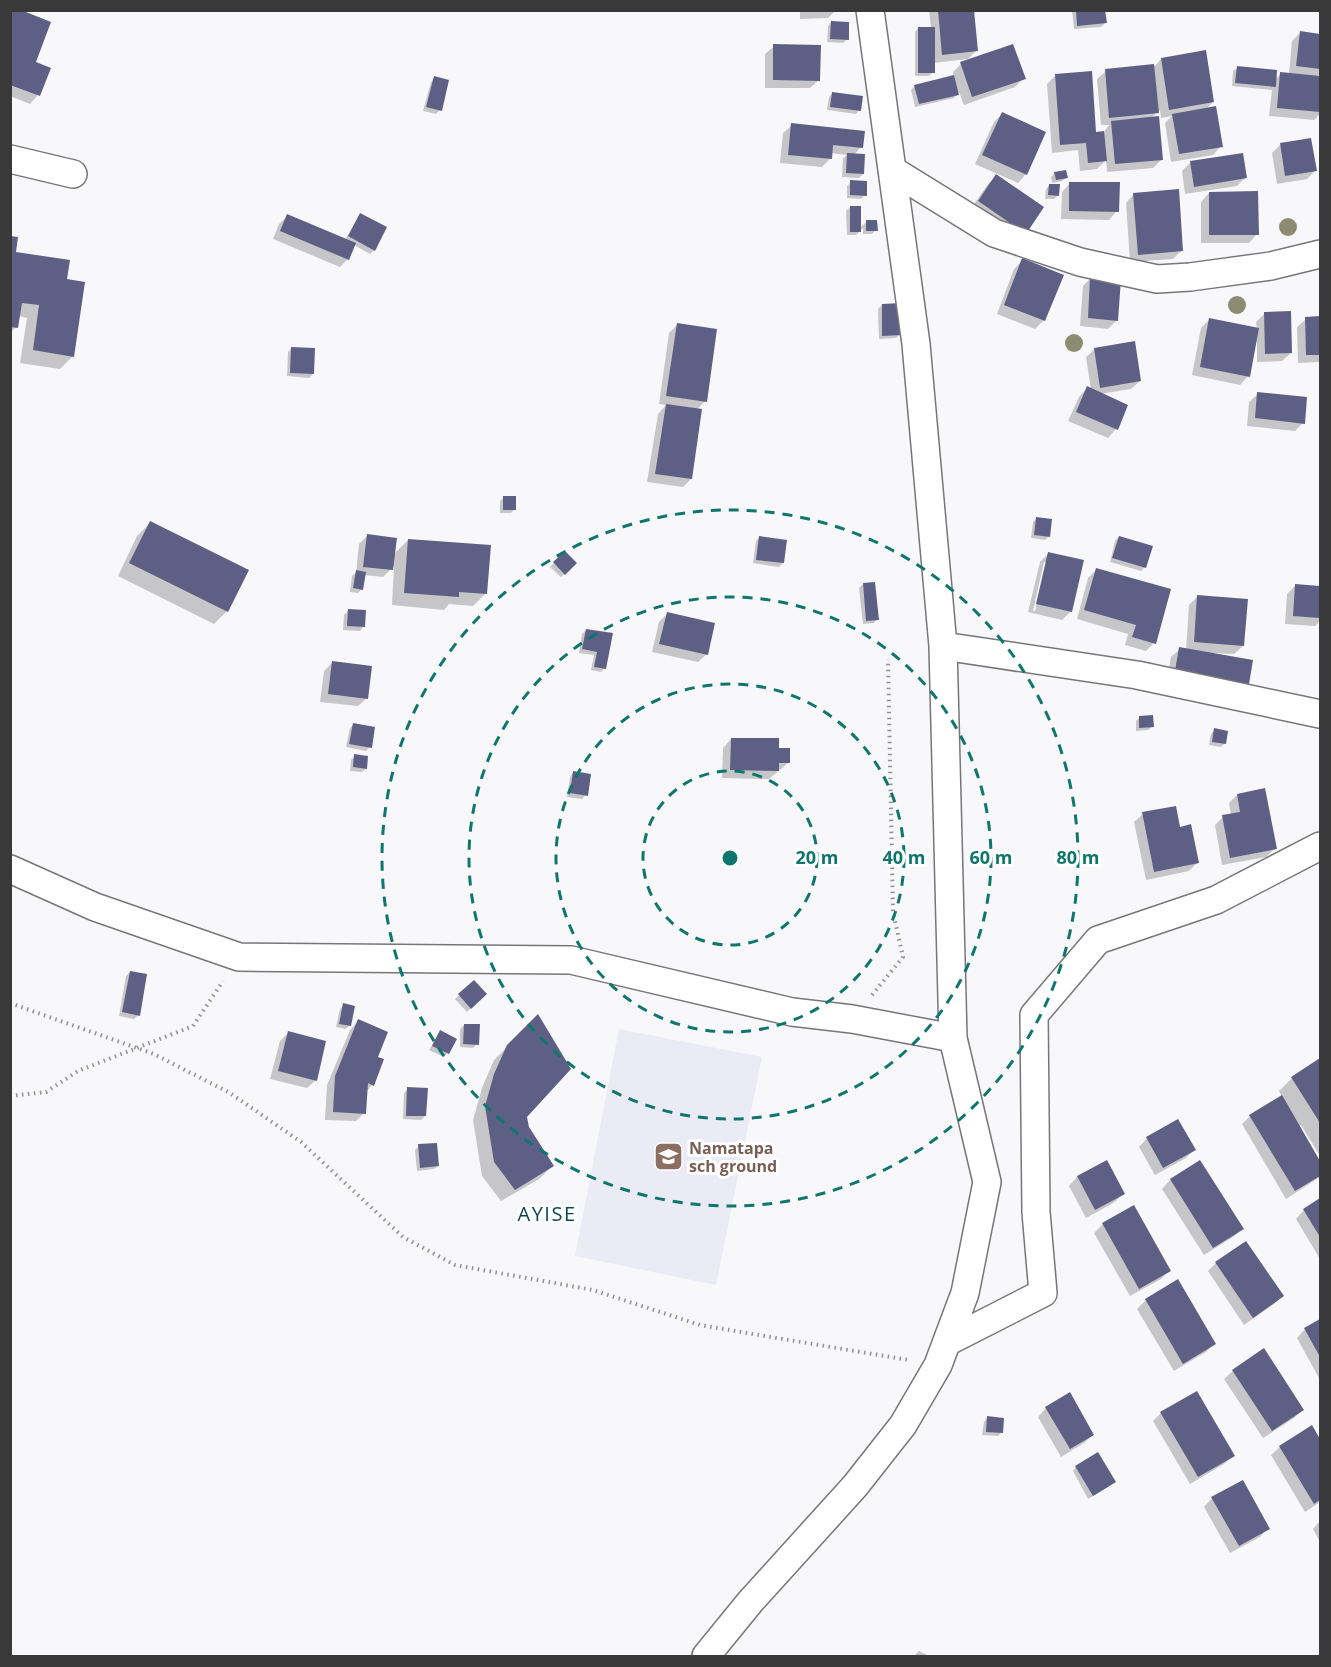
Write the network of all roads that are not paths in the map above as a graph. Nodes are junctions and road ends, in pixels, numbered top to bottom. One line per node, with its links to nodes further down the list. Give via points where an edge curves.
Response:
1 (870, 10): 3 (street)
2 (10, 159): 4 (street)
3 (892, 170): 5 (street, via 994,233 1080,262 1157,279 1271,266); 6 (street, via 916,344)
4 (73, 174)
5 (1320, 254)
6 (943, 646): 7 (street, via 1137,675); 10 (street)
7 (1320, 714)
8 (1320, 846): 11 (street, via 1216,900 1098,940 1034,1015 1036,1212 1043,1293)
9 (10, 869): 10 (street, via 94,908 239,957 571,960 792,1012)
10 (953, 1038): 11 (street, via 987,1182 965,1293)
11 (943, 1353): 12 (street, via 903,1425 855,1486)
12 (706, 1656)

